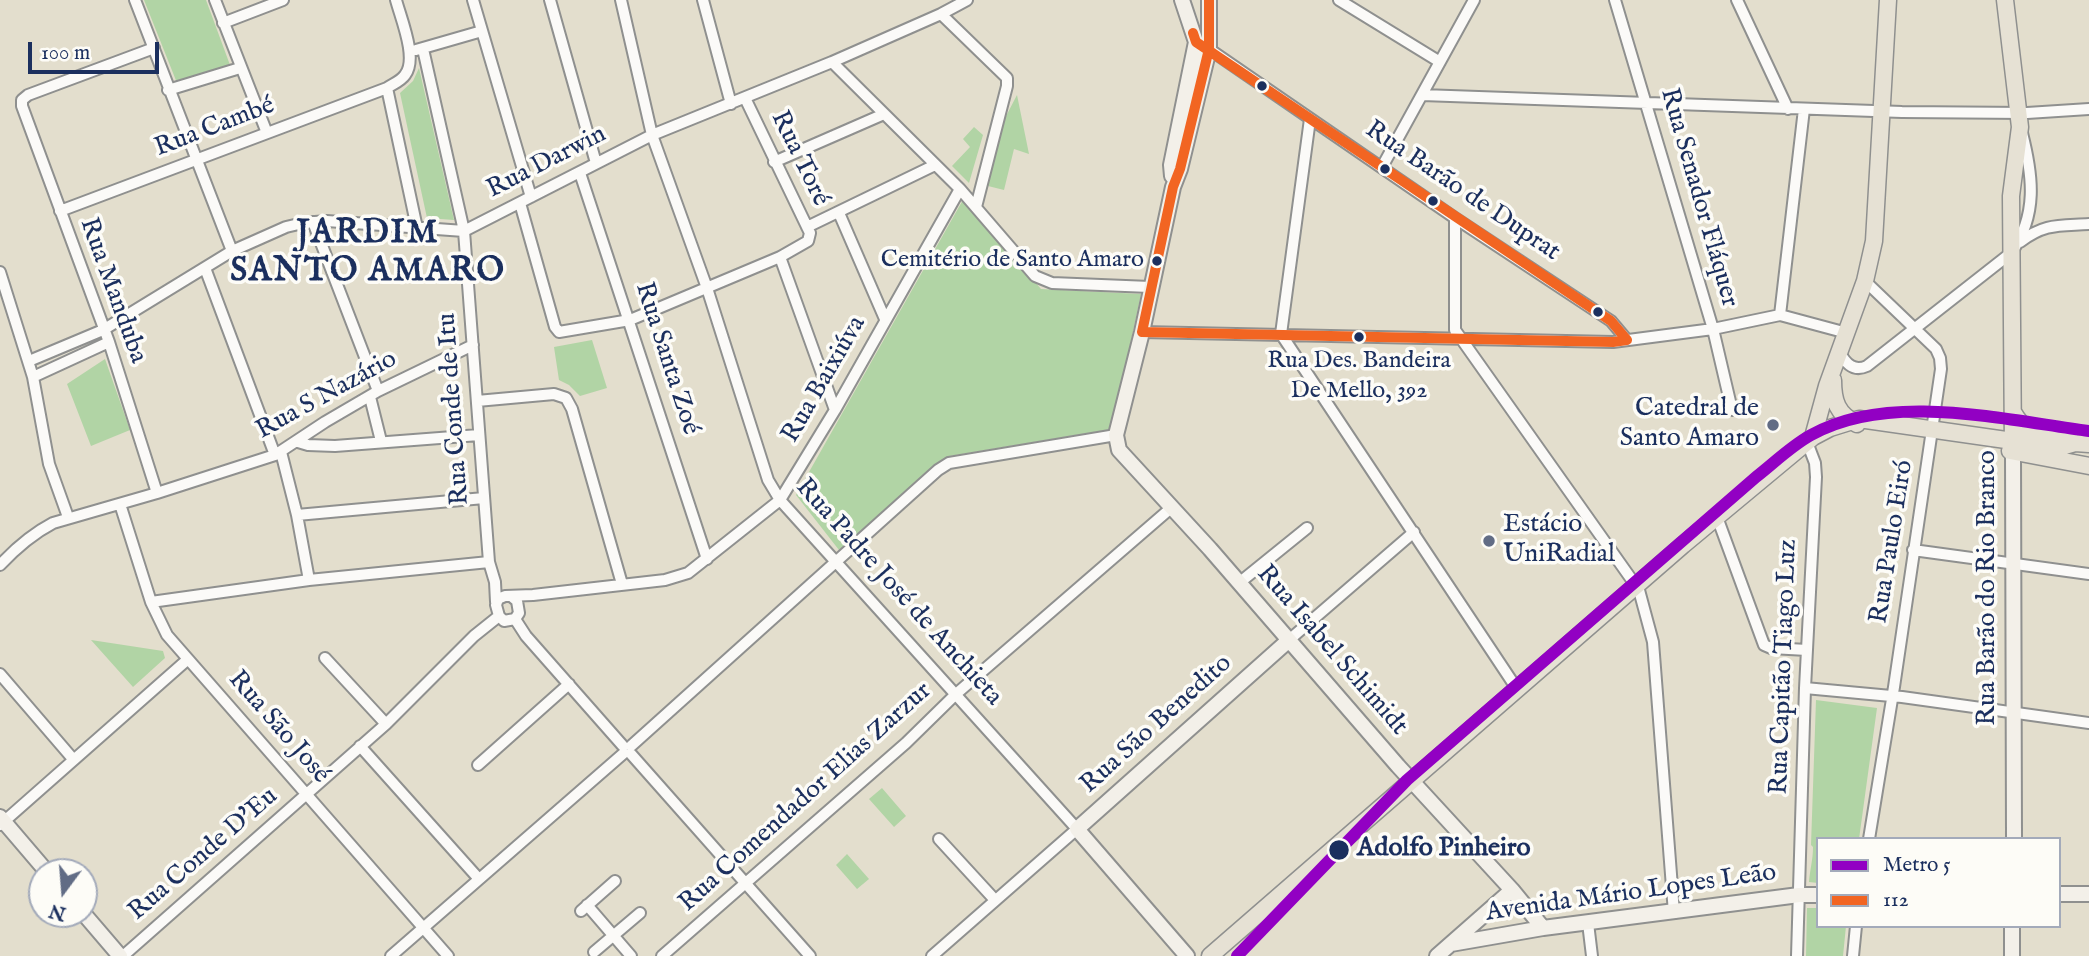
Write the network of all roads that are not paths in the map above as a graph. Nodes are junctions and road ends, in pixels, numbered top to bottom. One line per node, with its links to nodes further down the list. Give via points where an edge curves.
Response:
1 (135, 0): 22 (street)
2 (215, 0): 19 (street)
3 (283, 0): 19 (street)
4 (396, 0): 24 (street)
5 (473, 0): 20 (street)
6 (550, 0): 45 (street)
7 (621, 0): 42 (street, Rua Padre José de Anchieta)
8 (703, 0): 33 (street)
9 (967, 0): 18 (street, Rua Darwin)
10 (1182, 0): 21 (street)
11 (1209, 0): 21 (street)
12 (1339, 0): 26 (street)
13 (1475, 0): 26 (street)
14 (1615, 0): 32 (street, Rua Senador Fláquer)
15 (1737, 0): 34 (street)
16 (1888, 0): 37 (main road)
17 (2005, 0): 40 (main road, Rua Barão do Rio Branco)
18 (947, 7): 25 (street, Rua Darwin); 52 (street, via 1007,78)
19 (223, 23): 27 (street)
20 (482, 31): 23 (street); 50 (street)
21 (1203, 46): 39 (street, Rua Barão de Duprat); 67 (street)
22 (153, 48): 29 (street); 53 (street, Rua Manduba, via 22,100)
23 (423, 49): 24 (street); 60 (street, Rua Conde de Itu)
24 (410, 52): 28 (street, via 404,77)
25 (832, 62): 31 (street, Rua Darwin); 38 (street)
26 (1440, 62): 30 (street)
27 (240, 68): 29 (street); 41 (street)
28 (387, 88): 41 (street, Rua Cambé); 59 (street)
29 (168, 90): 43 (street)
30 (1422, 95): 32 (street); 47 (street)
31 (745, 98): 33 (street, Rua Darwin); 44 (street, Rua Toré)
32 (1646, 103): 34 (street); 73 (street, Rua Senador Fláquer)
33 (731, 104): 42 (street, Rua Darwin)
34 (1788, 109): 35 (street)
35 (1804, 109): 37 (street); 69 (street)
36 (2089, 109): 40 (street)
37 (1882, 111): 40 (street); 66 (main road, via 1874,241)
38 (884, 114): 44 (street); 46 (street)
39 (1310, 119): 47 (street, Rua Barão de Duprat); 77 (street)
40 (2020, 120): 61 (main road, Rua Barão do Rio Branco, via 2011,196)
41 (267, 133): 43 (street, Rua Cambé)
42 (652, 135): 45 (street, Rua Darwin); 68 (street, Rua Padre José de Anchieta)
43 (196, 160): 53 (street, Rua Cambé); 62 (street)
44 (774, 162): 58 (street, Rua Toré)
45 (596, 163): 48 (street, Rua Darwin)
46 (935, 165): 49 (street); 54 (street)
47 (1382, 167): 55 (street, Rua Barão de Duprat)
48 (580, 173): 50 (street, Rua Darwin); 71 (street, Rua Santa Zoé)
49 (960, 189): 52 (street); 70 (street, Rua Baixiúva)
50 (531, 197): 51 (street, Rua Darwin)
51 (520, 203): 60 (street, Rua Darwin); 71 (street, via 555,327 568,332)
52 (976, 207): 67 (street, via 1043,281)
53 (60, 211): 74 (street, Rua Manduba)
54 (839, 213): 58 (street); 70 (street)
55 (1455, 218): 78 (street, via 1453,322); 79 (street, Rua Barão de Duprat, via 1611,321)
56 (313, 222): 59 (street); 62 (street, via 286,227); 86 (street)
57 (2089, 224): 61 (street, via 2036,230)
58 (807, 227): 63 (street, Rua Toré, via 808,241)
59 (417, 228): 60 (street)
60 (464, 232): 81 (street, Rua Conde de Itu)
61 (2014, 248): 72 (street); 90 (main road, Rua Barão do Rio Branco)
62 (232, 251): 64 (street)
63 (780, 257): 68 (street); 88 (street)
64 (205, 268): 74 (street); 100 (street)
65 (0, 272): 83 (street)
66 (1865, 281): 72 (street, Rua Paulo Eiró); 76 (main road)
67 (1150, 287): 75 (street)
68 (707, 288): 71 (street); 104 (street, Rua Padre José de Anchieta, via 768,480)
69 (1780, 315): 73 (street); 76 (street)
70 (886, 319): 88 (street, Rua Baixiúva)
71 (630, 320): 113 (street, Rua Santa Zoé)
72 (1915, 328): 82 (street, via 1861,369 1848,364); 92 (street, Rua Paulo Eiró, via 1940,358)
73 (1713, 329): 79 (street); 89 (street, Rua Senador Fláquer)
74 (103, 330): 80 (street, Rua Manduba); 83 (street)
75 (1142, 332): 77 (street); 94 (street)
76 (1847, 333): 82 (main road)
77 (1281, 334): 78 (street); 111 (street)
78 (1462, 340): 79 (street); 123 (street)
79 (1627, 340)
80 (109, 342): 85 (street); 102 (street, Rua Manduba)
81 (472, 345): 86 (street, Rua S Nazário); 87 (street, Rua Conde de Itu)
82 (1840, 353): 84 (main road)
83 (29, 361): 85 (street)
84 (1833, 374): 91 (main road, via 1834,399); 95 (main road)
85 (33, 377): 108 (street, via 49,464)
86 (374, 394): 96 (street); 97 (street, Rua S Nazário)
87 (477, 401): 93 (street, Rua Conde de Itu); 122 (street, via 521,395 566,398)
88 (835, 410): 104 (street, Rua Baixiúva)
89 (1732, 410)
90 (2012, 411): 98 (main road, via 2029,432 2062,435); 99 (main road, Rua Barão do Rio Branco)
91 (1851, 421): 92 (main road); 95 (main road)
92 (1933, 433): 99 (main road); 112 (street, Rua Paulo Eiró)
93 (479, 435): 96 (street); 103 (street, Rua Conde de Itu)
94 (1116, 435): 106 (street, Rua Isabel Schimidt, via 1119,450); 114 (street, via 949,463)
95 (1810, 440): 109 (main road); 131 (street, Rua Capitão Tiago Luz, via 1816,477)
96 (381, 441): 97 (street, via 335,446)
97 (298, 442): 100 (street, Rua S Nazário)
98 (2082, 443): 99 (main road)
99 (2013, 447): 101 (main road); 117 (street, Rua Barão do Rio Branco)
100 (278, 454): 102 (street, Rua S Nazário); 107 (street)
101 (2089, 466)
102 (157, 493): 105 (street, Rua S Nazário)
103 (484, 498): 107 (street); 115 (street, Rua Conde de Itu)
104 (780, 500): 113 (street, Rua Baixiúva); 114 (street, Rua Padre José de Anchieta)
105 (120, 504): 108 (street, Rua S Nazário); 126 (street, Rua São José)
106 (1171, 508): 121 (street, Rua Isabel Schimidt); 138 (street, Rua Comendador Elias Zarzur)
107 (297, 515): 119 (street)
108 (68, 517): 116 (street, Rua S Nazário, via 38,531)
109 (1717, 517): 123 (main road); 131 (street, via 1764,645)
110 (1307, 528): 121 (street)
111 (1414, 532): 130 (street, Rua São Benedito); 137 (street)
112 (1913, 550): 117 (street); 139 (street, Rua Paulo Eiró)
113 (707, 559): 122 (street, Rua Baixiúva, via 688,573 665,580)
114 (836, 561): 138 (street, Rua Padre José de Anchieta); 144 (street)
115 (489, 562): 119 (street); 120 (street, Rua Conde de Itu)
116 (0, 565)
117 (2013, 565): 118 (street); 140 (street, Rua Barão do Rio Branco)
118 (2089, 575)
119 (309, 580): 126 (street)
120 (495, 582): 125 (street, Rua Conde de Itu); 127 (street, Rua Conde de Itu)
121 (1240, 583): 130 (street, Rua Isabel Schimidt)
122 (622, 584): 124 (street, Rua Baixiúva)
123 (1637, 585): 137 (main road); 165 (street, via 1653,642)
124 (533, 595): 125 (street); 128 (street)
125 (509, 596): 127 (street); 128 (street, via 517,601)
126 (151, 602): 133 (street, Rua São José, via 167,635)
127 (496, 602): 129 (street)
128 (517, 614): 129 (street, via 505,621); 135 (street, via 526,636)
129 (499, 616): 142 (street, Rua Conde D'Eu)
130 (1289, 640): 147 (street, Rua Isabel Schimidt); 150 (street, Rua São Benedito)
131 (1807, 650): 136 (street, Rua Capitão Tiago Luz)
132 (325, 658): 142 (street)
133 (187, 660): 145 (street); 148 (street, Rua São José)
134 (0, 674): 145 (street)
135 (569, 684): 144 (street); 146 (street)
136 (1805, 688): 139 (street); 161 (street, Rua Capitão Tiago Luz)
137 (1517, 689): 147 (main road)
138 (956, 694): 150 (street, Rua Padre José de Anchieta); 157 (street, Rua Comendador Elias Zarzur)
139 (1891, 697): 140 (street); 151 (street, Rua Paulo Eiró)
140 (2013, 713): 141 (street); 152 (street, Rua Barão do Rio Branco)
141 (2089, 723)
142 (386, 724): 143 (street, Rua Conde D'Eu)
143 (360, 746): 148 (street, Rua Conde D'Eu); 155 (street)
144 (627, 750): 155 (street); 157 (street)
145 (73, 759): 149 (street)
146 (478, 765)
147 (1411, 780): 158 (street, Rua Isabel Schimidt); 183 (main road)
148 (306, 795): 168 (street, Rua São José); 175 (street, Rua Conde D'Eu)
149 (1, 821): 154 (street)
150 (1077, 830): 163 (street, Rua São Benedito); 182 (street, Rua Padre José de Anchieta)
151 (1869, 837)
152 (2014, 837)
153 (939, 839): 163 (street)
154 (34, 858)
155 (479, 879): 168 (street)
156 (615, 881): 172 (street, via 584,908)
157 (746, 883): 179 (street, Rua Comendador Elias Zarzur); 180 (street)
158 (1512, 890): 169 (street, Rua Isabel Schimidt); 173 (street)
159 (2061, 894): 160 (street)
160 (2089, 894)
161 (1799, 895): 162 (street, Avenida Mário Lopes Leão); 165 (street, Avenida Mário Lopes Leão); 186 (street, Rua Capitão Tiago Luz)
162 (1816, 895)
163 (995, 900): 181 (street, Rua São Benedito)
164 (640, 913): 172 (street)
165 (1674, 913): 166 (street, Avenida Mário Lopes Leão)
166 (1588, 923): 169 (street, Avenida Mário Lopes Leão); 185 (street)
167 (96, 928): 175 (street)
168 (423, 928): 176 (street); 177 (street, Rua São José)
169 (1543, 928): 173 (street, Avenida Mário Lopes Leão)
170 (1856, 928): 187 (street)
171 (2012, 928): 188 (street)
172 (614, 936): 174 (street); 178 (street)
173 (1451, 944): 184 (street)
174 (594, 952)
175 (121, 956)
176 (391, 956)
177 (448, 956)
178 (631, 956)
179 (662, 956)
180 (810, 956)
181 (932, 956)
182 (1187, 956)
183 (1210, 956)
184 (1437, 956)
185 (1592, 956)
186 (1797, 956)
187 (1853, 956)
188 (2012, 956)

